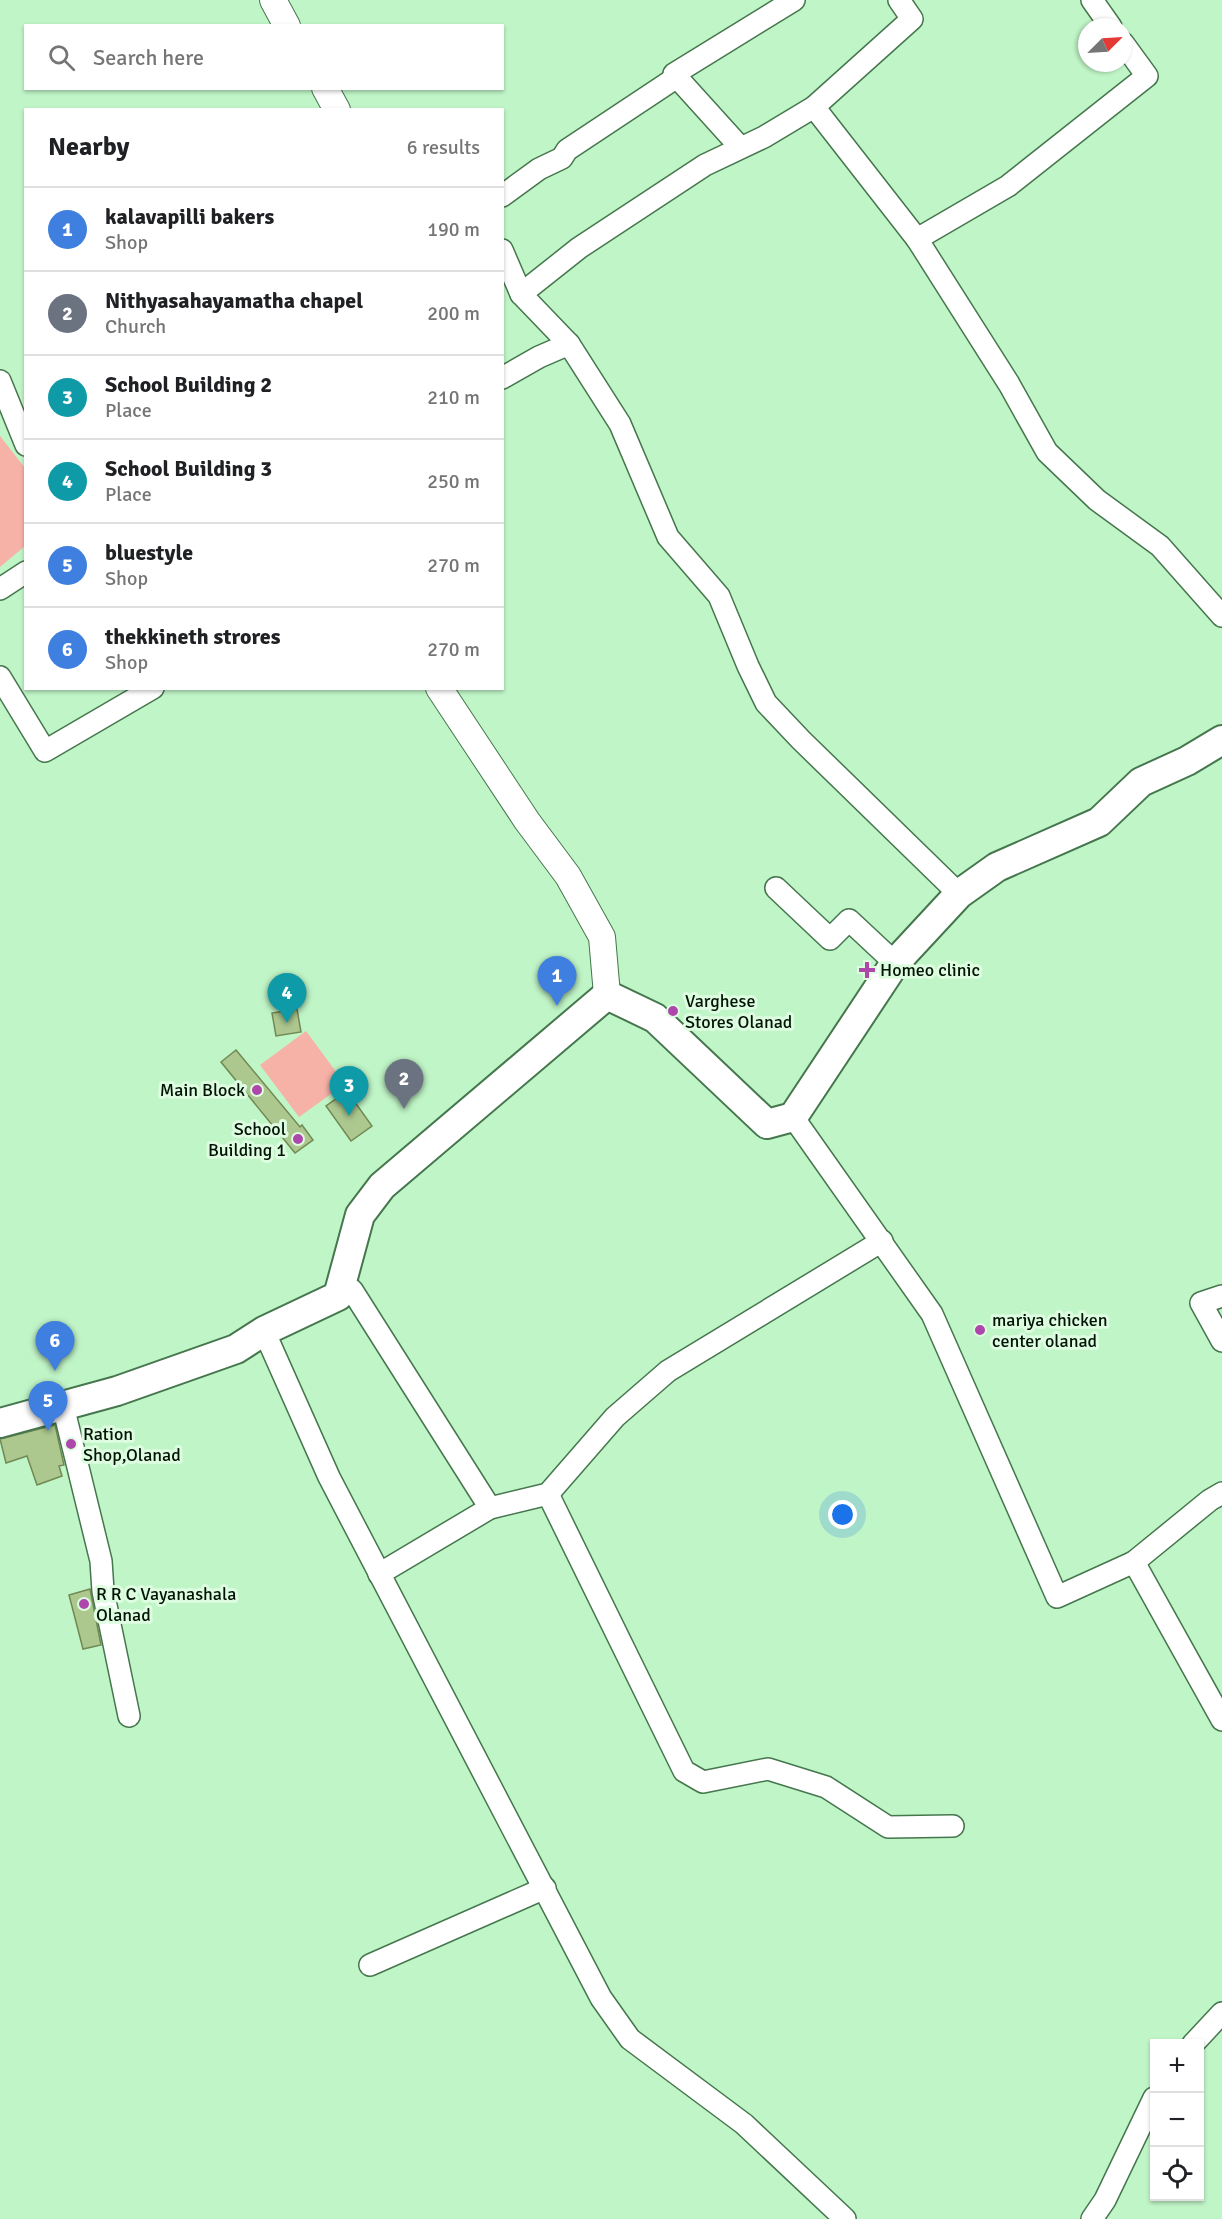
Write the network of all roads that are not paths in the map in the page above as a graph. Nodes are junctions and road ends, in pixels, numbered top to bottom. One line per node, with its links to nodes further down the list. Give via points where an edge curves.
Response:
1 (273, 0): 6 (street)
2 (794, 0): 8 (street, via 674,74)
3 (899, 0): 10 (street, via 912,19)
4 (1092, 0): 5 (street)
5 (1105, 18)
6 (286, 24)
7 (1132, 55): 14 (street, via 1147,76 1008,186)
8 (677, 77): 12 (street); 13 (street)
9 (326, 90): 11 (street)
10 (814, 107): 12 (street); 14 (street)
11 (336, 108)
12 (740, 147): 16 (street, via 705,165 579,248)
13 (504, 194)
14 (917, 239): 23 (street, via 987,347 1047,452 1097,500 1160,546)
15 (504, 255): 16 (street)
16 (521, 294): 17 (street)
17 (569, 344): 18 (street); 29 (street, via 620,424 668,537 719,596 766,703)
18 (504, 377)
19 (0, 381): 20 (street)
20 (24, 440)
21 (24, 573): 22 (street)
22 (0, 589)
23 (1222, 616)
24 (0, 677): 25 (street, via 45,751)
25 (150, 690)
26 (441, 690): 31 (street, via 527,822 568,876 602,937)
27 (1222, 740): 29 (main road, via 1141,782 1099,822 997,867)
28 (776, 888): 30 (street, via 830,939 849,920)
29 (959, 894): 30 (main road)
30 (896, 963): 32 (main road)
31 (607, 995): 32 (main road, via 655,1018 767,1124); 34 (main road, via 382,1186 360,1215)
32 (793, 1117): 33 (street)
33 (882, 1241): 41 (street, via 668,1371 615,1418); 43 (street, via 932,1314 1057,1597)
34 (338, 1296): 36 (main road); 42 (street, via 352,1290)
35 (1222, 1296): 37 (street, via 1201,1303)
36 (264, 1331): 38 (main road, via 236,1349); 44 (street, via 329,1477)
37 (1222, 1341)
38 (63, 1406): 39 (main road); 45 (street, via 101,1561 103,1591)
39 (0, 1423)
40 (1222, 1492): 43 (street)
41 (548, 1494): 42 (street); 47 (street, via 684,1771 703,1782 768,1769 826,1788 888,1827)
42 (490, 1508): 44 (street)
43 (1134, 1562): 46 (street)
44 (380, 1574): 48 (street)
45 (129, 1716)
46 (1222, 1720)
47 (953, 1826)
48 (545, 1888): 49 (street); 53 (street, via 601,1998 630,2039 744,2124)
49 (370, 1965)
50 (1222, 2013): 51 (street)
51 (1197, 2039)
52 (1150, 2108): 54 (street)
53 (845, 2219)
54 (1092, 2219)

